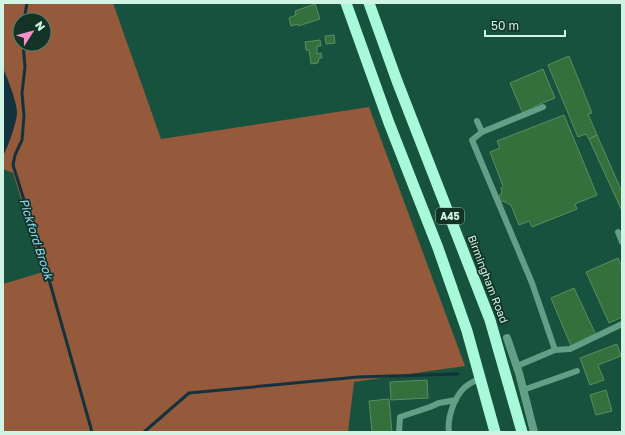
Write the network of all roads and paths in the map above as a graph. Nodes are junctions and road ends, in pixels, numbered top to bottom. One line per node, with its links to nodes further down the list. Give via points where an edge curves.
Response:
1 (346, 3): 13 (highway, A45, via 438,248 467,331)
2 (369, 3): 19 (highway, Birmingham Road / A45, via 490,320)
3 (542, 107): 5 (lane)
4 (477, 121): 5 (lane)
5 (482, 132): 10 (lane, via 472,140 532,283)
6 (618, 232): 7 (lane)
7 (622, 242)
8 (622, 324): 10 (lane, via 570,349)
9 (507, 338): 11 (street, Birmingham Road)
10 (555, 350): 11 (lane)
11 (517, 366): 14 (street, Birmingham Road)
12 (577, 371): 14 (lane)
13 (480, 378): 15 (lane, via 464,387); 18 (highway, A45)
14 (523, 390): 20 (street, Birmingham Road)
15 (456, 400): 16 (lane, via 439,403 400,417); 17 (lane, via 448,424)
16 (399, 432)
17 (449, 432)
18 (495, 432)
19 (522, 432)
20 (534, 432)

